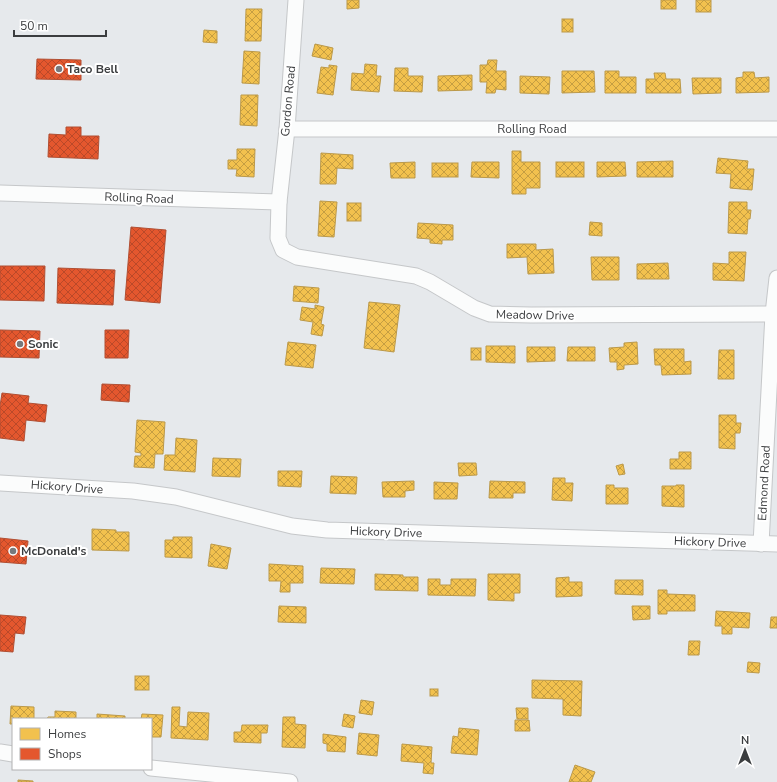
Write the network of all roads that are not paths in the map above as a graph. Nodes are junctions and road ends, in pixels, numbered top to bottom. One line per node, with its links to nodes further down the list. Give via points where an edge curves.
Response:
1 (296, 0): 2 (street, Gordon Road)
2 (286, 129): 3 (street, Rolling Road); 5 (street, Gordon Road)
3 (777, 129)
4 (0, 193): 5 (street, Rolling Road)
5 (278, 202): 7 (street, Meadow Drive, via 278,238 283,250 297,257 416,276 490,314)
6 (777, 278): 7 (street, Edmond Road)
7 (775, 314): 9 (street, Edmond Road)
8 (0, 483): 9 (street, Hickory Drive, via 140,492 176,497 292,526 328,530)
9 (761, 544): 10 (street, Hickory Drive)
10 (777, 544)
11 (0, 752): 12 (street)
12 (12, 754)
13 (152, 768): 14 (street)
14 (290, 782)

